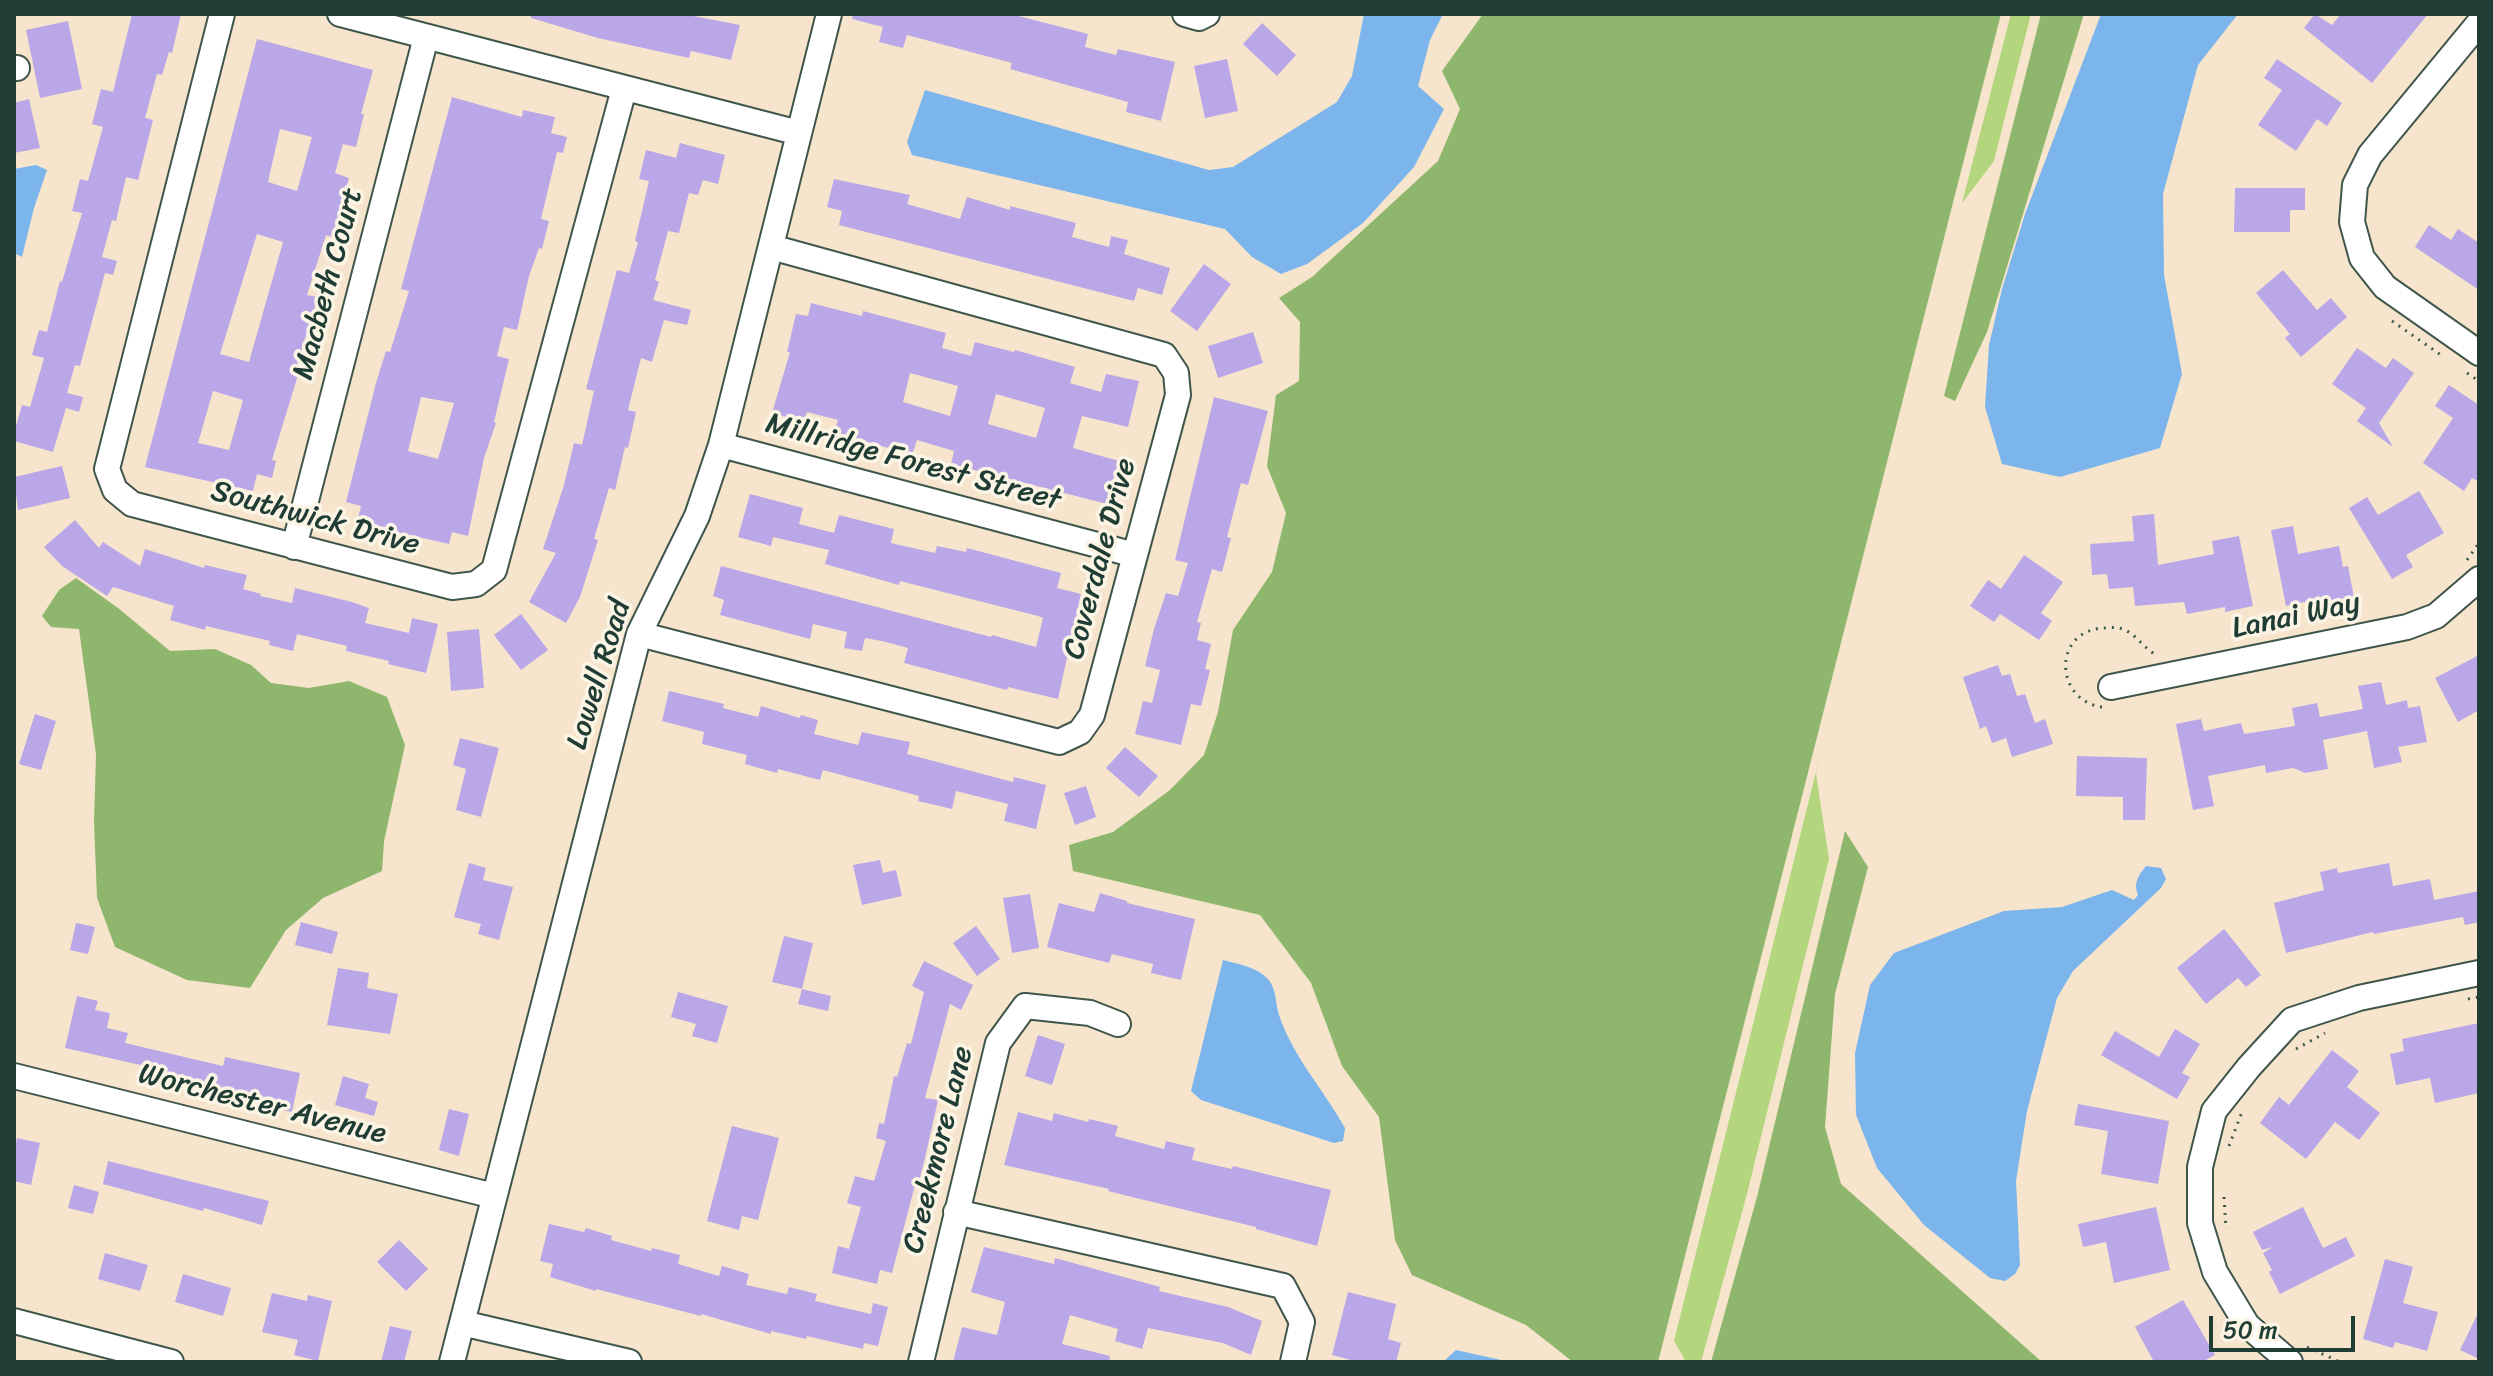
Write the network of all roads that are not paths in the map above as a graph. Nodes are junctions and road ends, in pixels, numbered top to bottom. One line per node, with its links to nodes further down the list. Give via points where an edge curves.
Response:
1 (222, 14): 13 (street, Southwick Drive, via 107,469 115,490 132,504)
2 (340, 14): 7 (street)
3 (829, 14): 9 (street, Lowell Road)
4 (1185, 14): 5 (street)
5 (1207, 14)
6 (2479, 23): 11 (street, via 2370,155 2355,185 2352,222 2362,258 2385,287)
7 (426, 37): 8 (street); 13 (street, Macbeth Court)
8 (624, 89): 9 (street); 13 (street, Southwick Drive, via 494,570 476,584 452,587)
9 (799, 133): 10 (street, Lowell Road)
10 (771, 247): 12 (street, Lowell Road); 14 (street, Coverdale Drive, via 1164,355 1176,373 1178,395)
11 (2473, 363)
12 (721, 445): 14 (street, Millridge Forest Street); 16 (street, Lowell Road, via 697,516)
13 (294, 547)
14 (1135, 555): 16 (street, Coverdale Drive, via 1092,715 1080,732 1059,742)
15 (2479, 579): 17 (street, Lanai Way, via 2436,616 2407,627)
16 (639, 634): 21 (street, Lowell Road)
17 (2111, 687)
18 (2479, 973): 25 (street, via 2359,998 2292,1020 2214,1111 2200,1167 2200,1223 2215,1272 2247,1325)
19 (1118, 1024): 22 (street, Creekmore Lane, via 1090,1013 1025,1006 998,1043)
20 (14, 1076): 21 (street, Worchester Avenue)
21 (494, 1196): 24 (street, Lowell Road)
22 (956, 1212): 29 (street, Creekmore Lane); 30 (street, via 1283,1286 1302,1322)
23 (14, 1321): 26 (street)
24 (462, 1323): 27 (street, Lowell Road); 28 (street)
25 (2298, 1354)
26 (171, 1362)
27 (452, 1362)
28 (629, 1362)
29 (921, 1362)
30 (1293, 1362)

